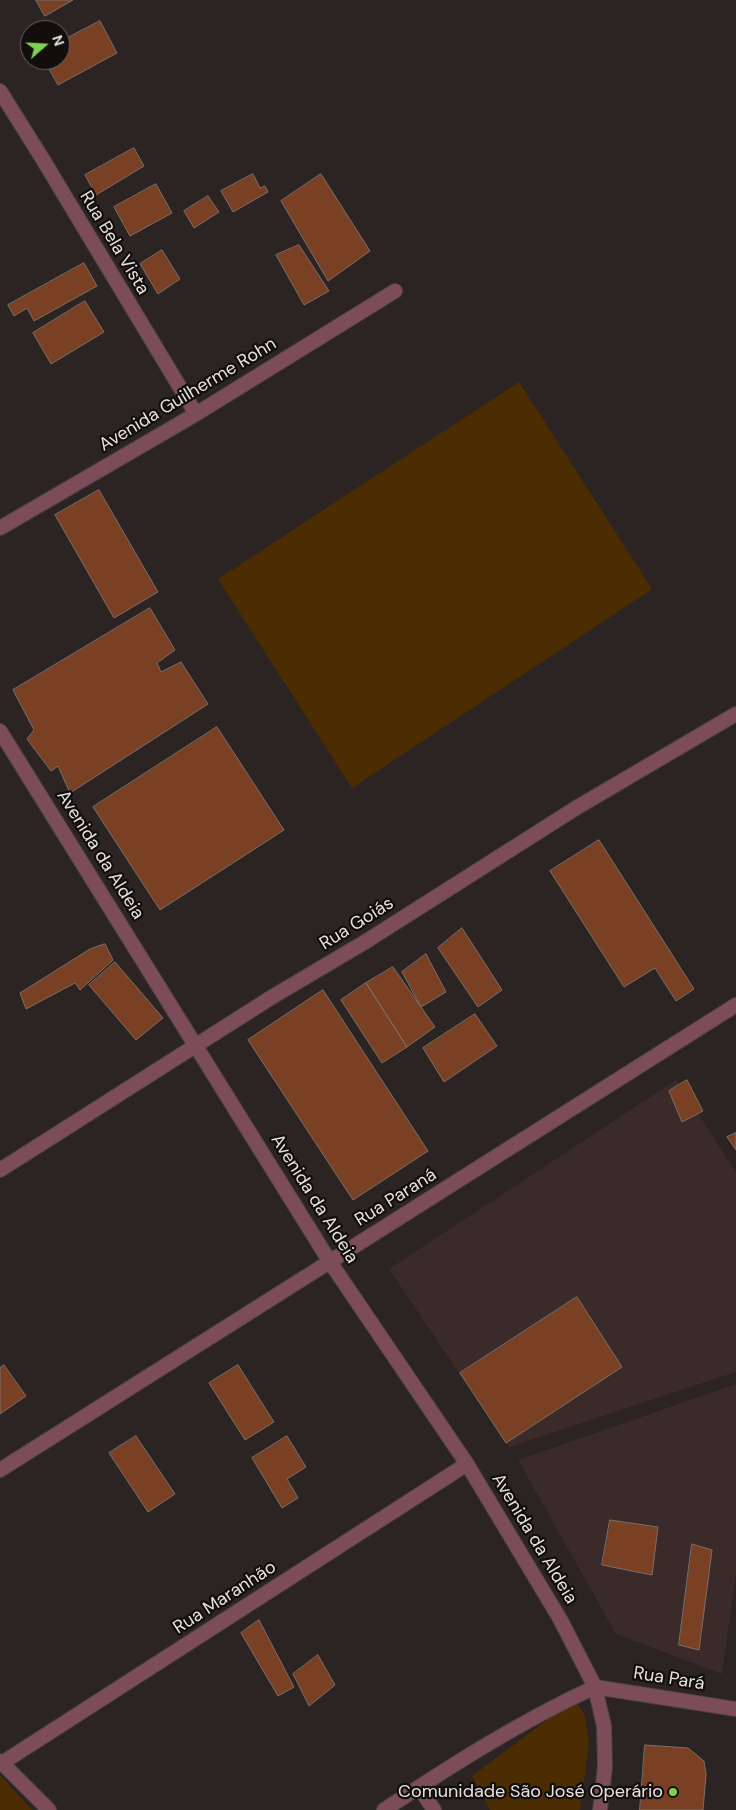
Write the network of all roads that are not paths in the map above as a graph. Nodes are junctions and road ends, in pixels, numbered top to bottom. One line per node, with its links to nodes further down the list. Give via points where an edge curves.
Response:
1 (0, 91): 3 (street, Rua Bela Vista)
2 (394, 291): 3 (street, Avenida Guilherme Rohn)
3 (196, 414): 4 (street, Avenida Guilherme Rohn)
4 (0, 528)
5 (736, 714): 8 (street, Rua Goiás, via 576,808)
6 (0, 731): 8 (street, Avenida da Aldeia)
7 (736, 1005): 10 (street, Rua Paraná)
8 (197, 1045): 9 (street, Rua Goiás); 10 (street, Avenida da Aldeia)
9 (0, 1170)
10 (330, 1262): 11 (street, Avenida da Aldeia); 12 (street, Rua Paraná)
11 (467, 1464): 13 (street, Avenida da Aldeia, via 560,1620); 15 (street, Rua Maranhão)
12 (0, 1470)
13 (595, 1687): 14 (street, Rua Pará); 16 (street, via 518,1726); 20 (street, Avenida da Aldeia, via 604,1726)
14 (736, 1709)
15 (1, 1762): 17 (street)
16 (420, 1787): 18 (street); 19 (street)
17 (49, 1810)
18 (384, 1810)
19 (434, 1810)
20 (600, 1810)

